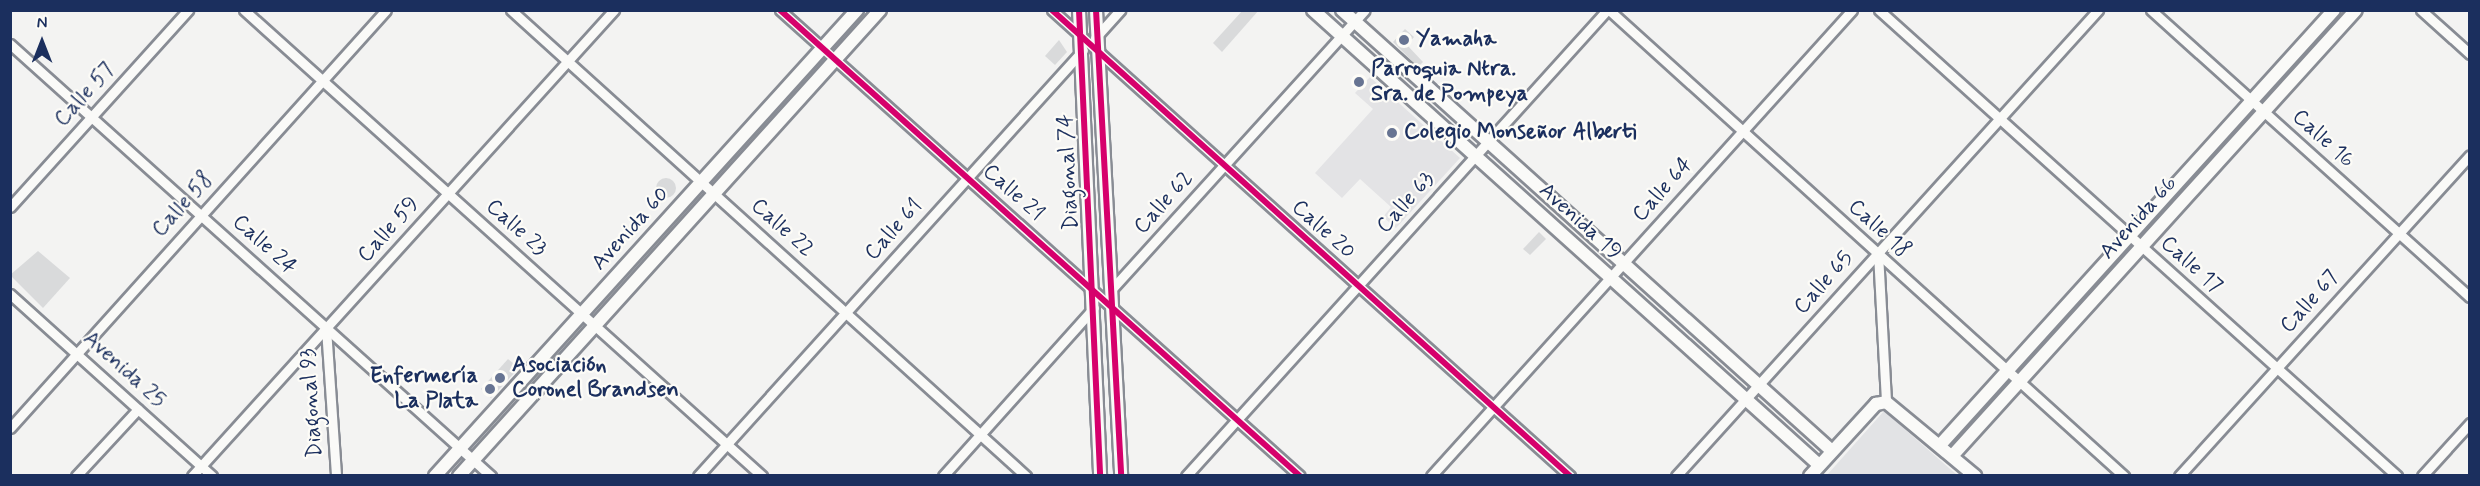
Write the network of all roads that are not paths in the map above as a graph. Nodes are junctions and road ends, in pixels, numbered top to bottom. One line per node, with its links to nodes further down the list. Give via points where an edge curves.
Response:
1 (188, 10): 35 (street, Calle 57)
2 (244, 10): 32 (street, Calle 23)
3 (386, 10): 32 (street, Calle 58)
4 (511, 10): 31 (street, Calle 22)
5 (614, 10): 31 (street, Calle 59)
6 (780, 10): 28 (street, Calle 21)
7 (857, 10): 28 (main road, Avenida 60)
8 (880, 10): 30 (main road, Avenida 60)
9 (1052, 10): 27 (street, Calle 20)
10 (1079, 10): 27 (main road, Diagonal 74)
11 (1096, 10): 27 (main road, Diagonal 74)
12 (1120, 10): 27 (street, Calle 61)
13 (1313, 10): 25 (main road, Avenida 19)
14 (1342, 10): 24 (main road, Avenida 19)
15 (1365, 10): 24 (street, Calle 62)
16 (1608, 10): 37 (street, Calle 18); 38 (street, Calle 63)
17 (1852, 10): 37 (street, Calle 64)
18 (1879, 10): 36 (street, Calle 17)
19 (2098, 10): 36 (street, Calle 65)
20 (2151, 10): 33 (street, Calle 16)
21 (2334, 10): 33 (main road, Avenida 66)
22 (2356, 10): 34 (main road, Avenida 66)
23 (2421, 10): 29 (street)
24 (1355, 22): 25 (street, Calle 62); 38 (main road, Avenida 19)
25 (1342, 36): 40 (main road, Avenida 19); 41 (street, Calle 62)
26 (10, 44): 35 (street, Calle 24)
27 (1089, 44): 41 (street, Calle 20); 42 (street, Calle 61); 55 (main road, Diagonal 74); 58 (main road, Diagonal 74)
28 (822, 49): 30 (street, Calle 21); 43 (main road, Avenida 60)
29 (2469, 54)
30 (837, 59): 42 (street, Calle 21); 45 (main road, Avenida 60)
31 (568, 62): 43 (street, Calle 22); 44 (street, Calle 59)
32 (322, 81): 44 (street, Calle 23); 47 (street, Calle 58)
33 (2252, 101): 34 (street, Calle 16); 49 (main road, Avenida 66)
34 (2264, 112): 48 (street, Calle 16); 50 (main road, Avenida 66)
35 (92, 117): 46 (street, Calle 57); 47 (street, Calle 24)
36 (2000, 119): 49 (street, Calle 17); 51 (street, Calle 65)
37 (1743, 131): 51 (street, Calle 18); 52 (street, Calle 64)
38 (1488, 142): 40 (street, Calle 63); 52 (main road, Avenida 19)
39 (2469, 155): 48 (street, Calle 67)
40 (1475, 156): 53 (main road, Avenida 19); 54 (street, Calle 63)
41 (1225, 165): 54 (street, Calle 20); 58 (street, Calle 62)
42 (969, 177): 55 (street, Calle 21); 60 (street, Calle 61)
43 (701, 182): 45 (street, Calle 22); 61 (main road, Avenida 60)
44 (448, 194): 61 (street, Calle 23); 63 (street, Calle 59)
45 (714, 194): 60 (street, Calle 22); 62 (main road, Avenida 60)
46 (10, 207)
47 (201, 215): 63 (street, Calle 24); 64 (street, Calle 58)
48 (2398, 233): 57 (street, Calle 16); 65 (street, Calle 67)
49 (2130, 236): 50 (street, Calle 17); 66 (main road, Avenida 66)
50 (2142, 246): 65 (street, Calle 17); 67 (main road, Avenida 66)
51 (1878, 253): 66 (street, Calle 18); 68 (street, Calle 65); 70 (street)
52 (1623, 263): 53 (street, Calle 64); 68 (main road, Avenida 19)
53 (1610, 278): 69 (main road, Avenida 19); 71 (street, Calle 64)
54 (1358, 285): 71 (street, Calle 20); 73 (street, Calle 63)
55 (1093, 290): 58 (street, Calle 21); 59 (main road, Diagonal 74)
56 (10, 294): 64 (street, Avenida 25)
57 (2469, 297)
58 (1109, 298): 59 (street, Calle 62); 73 (street, Calle 21); 97 (main road, Diagonal 74)
59 (1094, 308): 76 (street, Calle 62); 96 (main road, Diagonal 74)
60 (846, 313): 76 (street, Calle 22); 77 (street, Calle 61)
61 (582, 314): 62 (street, Calle 23); 79 (main road, Avenida 60)
62 (595, 326): 77 (street, Calle 23); 82 (main road, Avenida 60)
63 (326, 328): 79 (street, Calle 24); 84 (street, Calle 59); 88 (street, Diagonal 93)
64 (76, 353): 72 (street, Avenida 25); 75 (street, Calle 58)
65 (2277, 368): 106 (street, Calle 67); 107 (street, Calle 17)
66 (2008, 371): 67 (street, Calle 18); 78 (main road, Avenida 66)
67 (2019, 381): 81 (main road, Avenida 66); 105 (street, Calle 18)
68 (1758, 385): 69 (street, Calle 65); 80 (main road, Avenida 19)
69 (1745, 399): 83 (main road, Avenida 19); 102 (street, Calle 65)
70 (1886, 402): 78 (main road); 80 (main road, via 1876,404)
71 (1493, 407): 100 (street, Calle 64); 101 (street, Calle 20)
72 (138, 409): 84 (street, Avenida 25); 85 (street)
73 (1237, 419): 98 (street, Calle 63); 99 (street, Calle 21)
74 (2469, 423): 108 (street)
75 (10, 428)
76 (981, 434): 94 (street, Calle 62); 95 (street, Calle 22)
77 (727, 444): 92 (street, Calle 61); 93 (street, Calle 23)
78 (1941, 444): 81 (main road)
79 (460, 448): 82 (street, Calle 24); 89 (main road, Avenida 60)
80 (1832, 451): 83 (main road)
81 (1953, 454): 104 (main road)
82 (473, 460): 90 (main road, Avenida 60); 91 (street, Calle 24)
83 (1819, 465): 103 (main road)
84 (201, 466): 86 (street, Calle 59); 87 (street, Avenida 25)
85 (76, 476)
86 (192, 476)
87 (212, 476)
88 (336, 476)
89 (435, 476)
90 (459, 476)
91 (491, 476)
92 (698, 476)
93 (762, 476)
94 (944, 476)
95 (1026, 476)
96 (1100, 476)
97 (1121, 476)
98 (1186, 476)
99 (1300, 476)
100 (1431, 476)
101 (1570, 476)
102 (1676, 476)
103 (1810, 476)
104 (1976, 476)
105 (2124, 476)
106 (2179, 476)
107 (2397, 476)
108 (2422, 476)

